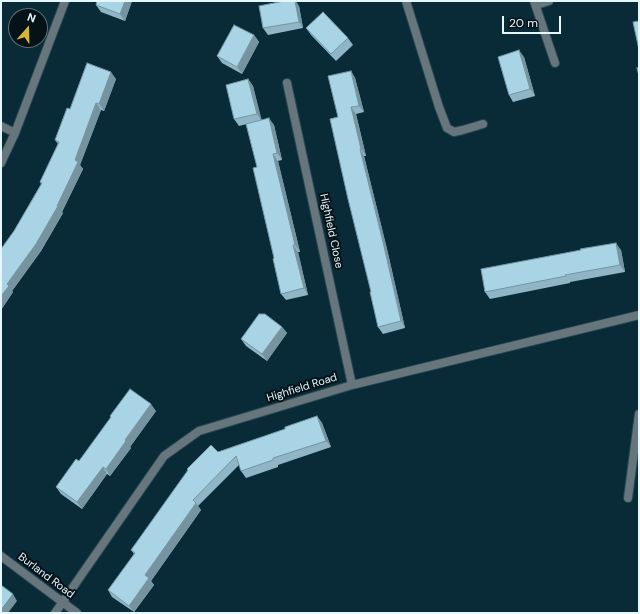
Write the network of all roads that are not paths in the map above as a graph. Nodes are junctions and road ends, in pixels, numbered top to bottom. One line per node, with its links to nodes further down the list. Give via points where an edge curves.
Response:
1 (65, 1): 9 (street)
2 (406, 1): 7 (street, via 447,128 454,132)
3 (549, 1): 4 (street)
4 (535, 3): 5 (street)
5 (555, 63)
6 (287, 83): 12 (street, Highfield Close)
7 (483, 124)
8 (1, 126): 9 (street)
9 (15, 133): 10 (street)
10 (1, 163)
11 (639, 315): 12 (street, Highfield Road)
12 (352, 385): 16 (street, Highfield Road, via 199,431 164,456)
13 (639, 414): 14 (street)
14 (628, 498)
15 (1, 556): 16 (street, Burland Road)
16 (62, 603): 17 (street, Highfield Road); 18 (street, Burland Road)
17 (55, 613)
18 (77, 613)

